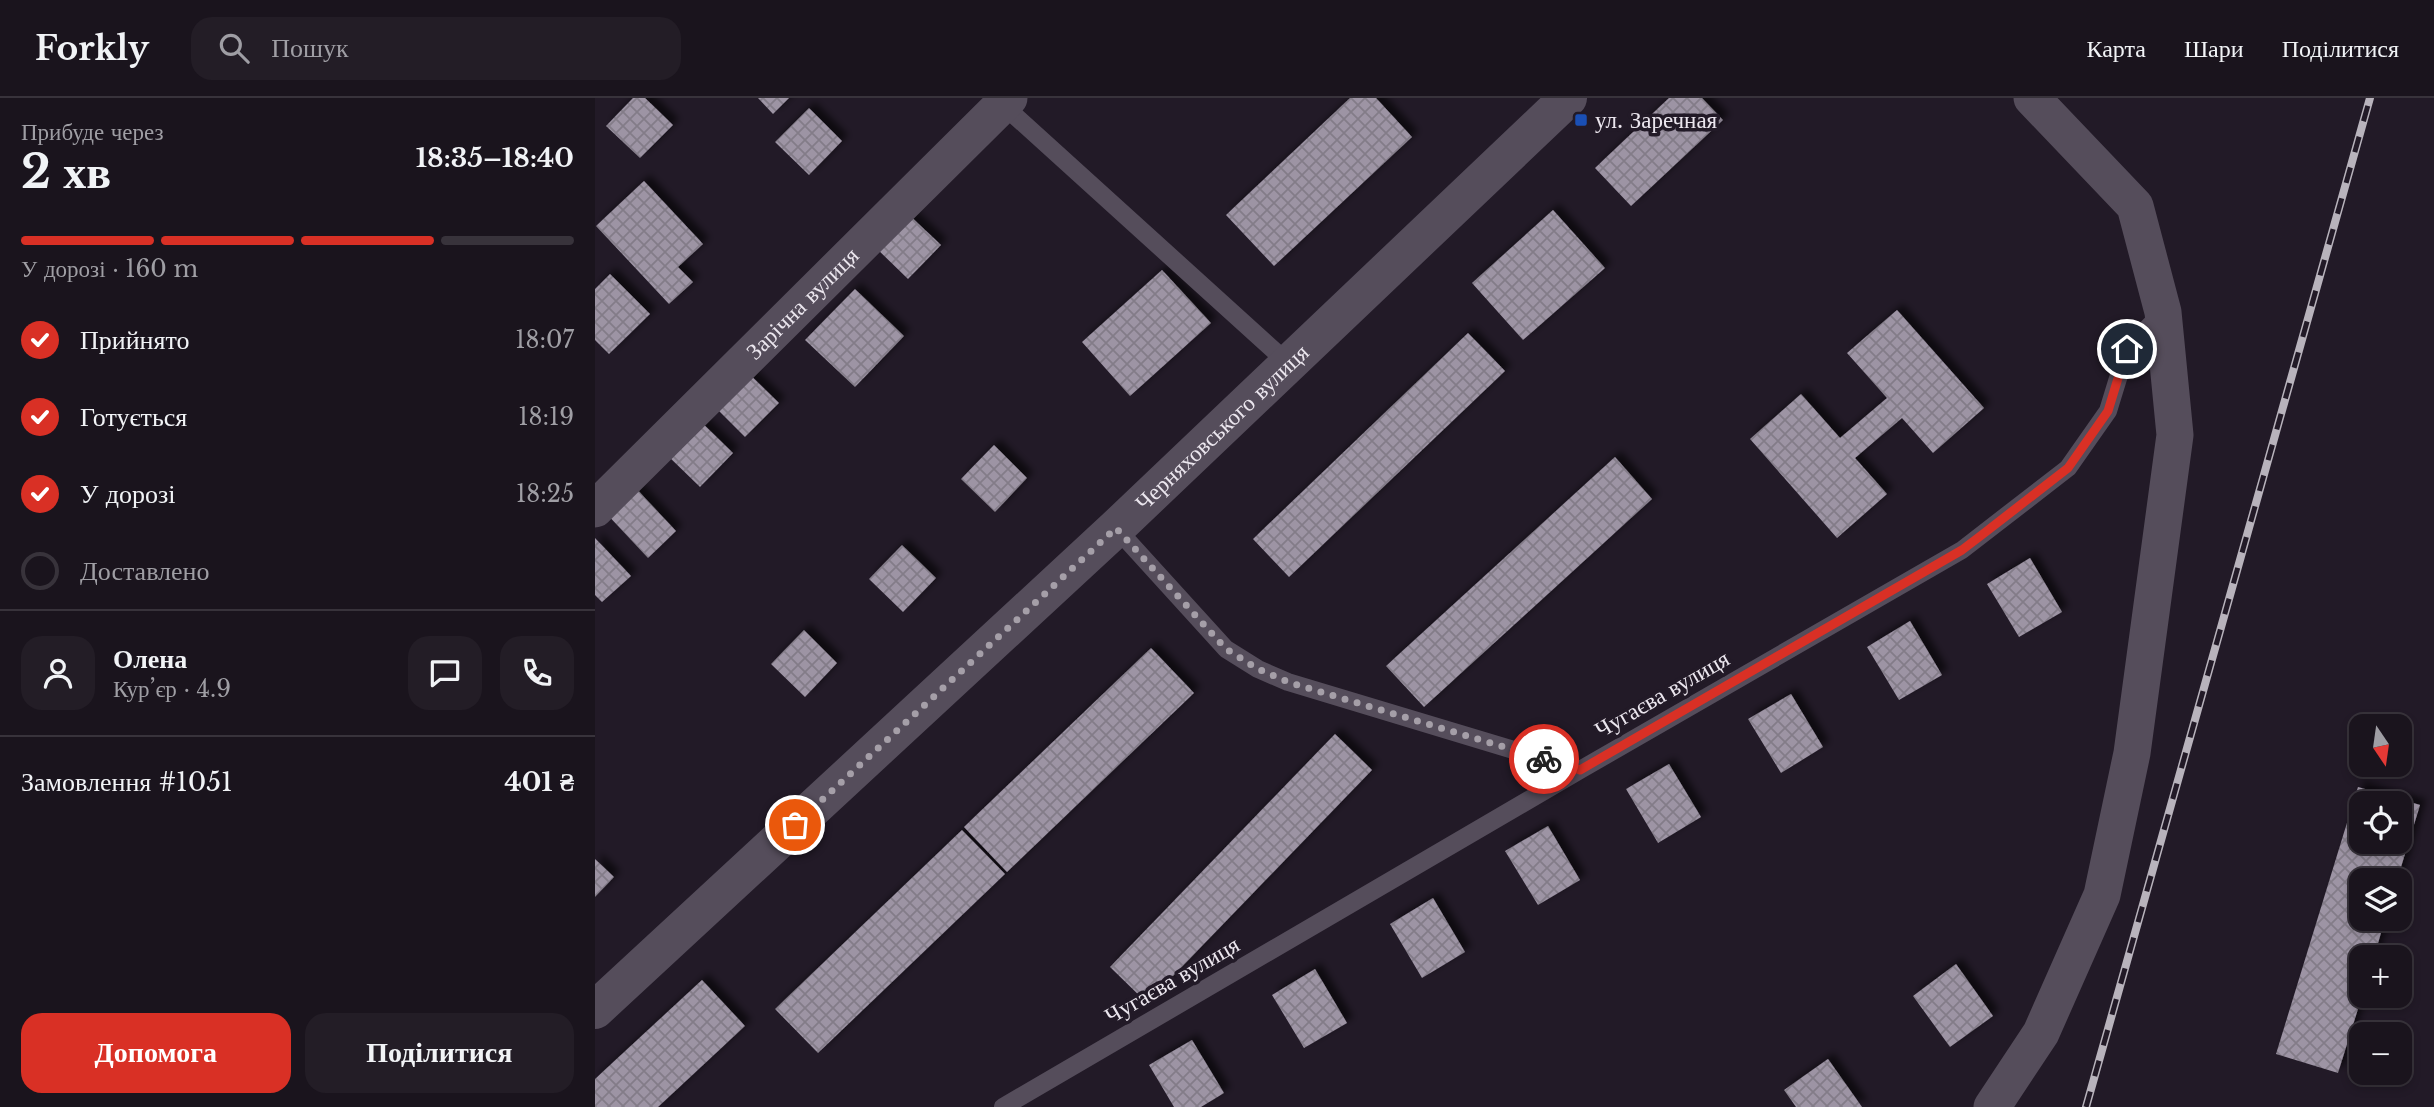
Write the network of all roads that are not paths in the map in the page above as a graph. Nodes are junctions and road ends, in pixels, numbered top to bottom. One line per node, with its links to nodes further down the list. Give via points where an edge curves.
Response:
1 (1568, 98): 5 (street, Черняховського вулиця)
2 (2032, 98): 4 (street, via 2135,206)
3 (1005, 101): 5 (lane); 6 (street, Зарічна вулиця)
4 (2163, 312): 8 (lane, Чугаєва вулиця, via 2127,349 2108,411 2068,468 1962,550); 11 (street, via 2175,435 2132,752 2102,895 2041,1032)
5 (1289, 364): 7 (street, Черняховського вулиця)
6 (595, 509)
7 (1116, 528): 8 (lane, via 1226,649 1258,669); 9 (street, Черняховського вулиця)
8 (1580, 770): 10 (lane, Чугаєва вулиця)
9 (595, 1010)
10 (1003, 1107)
11 (1992, 1107)

